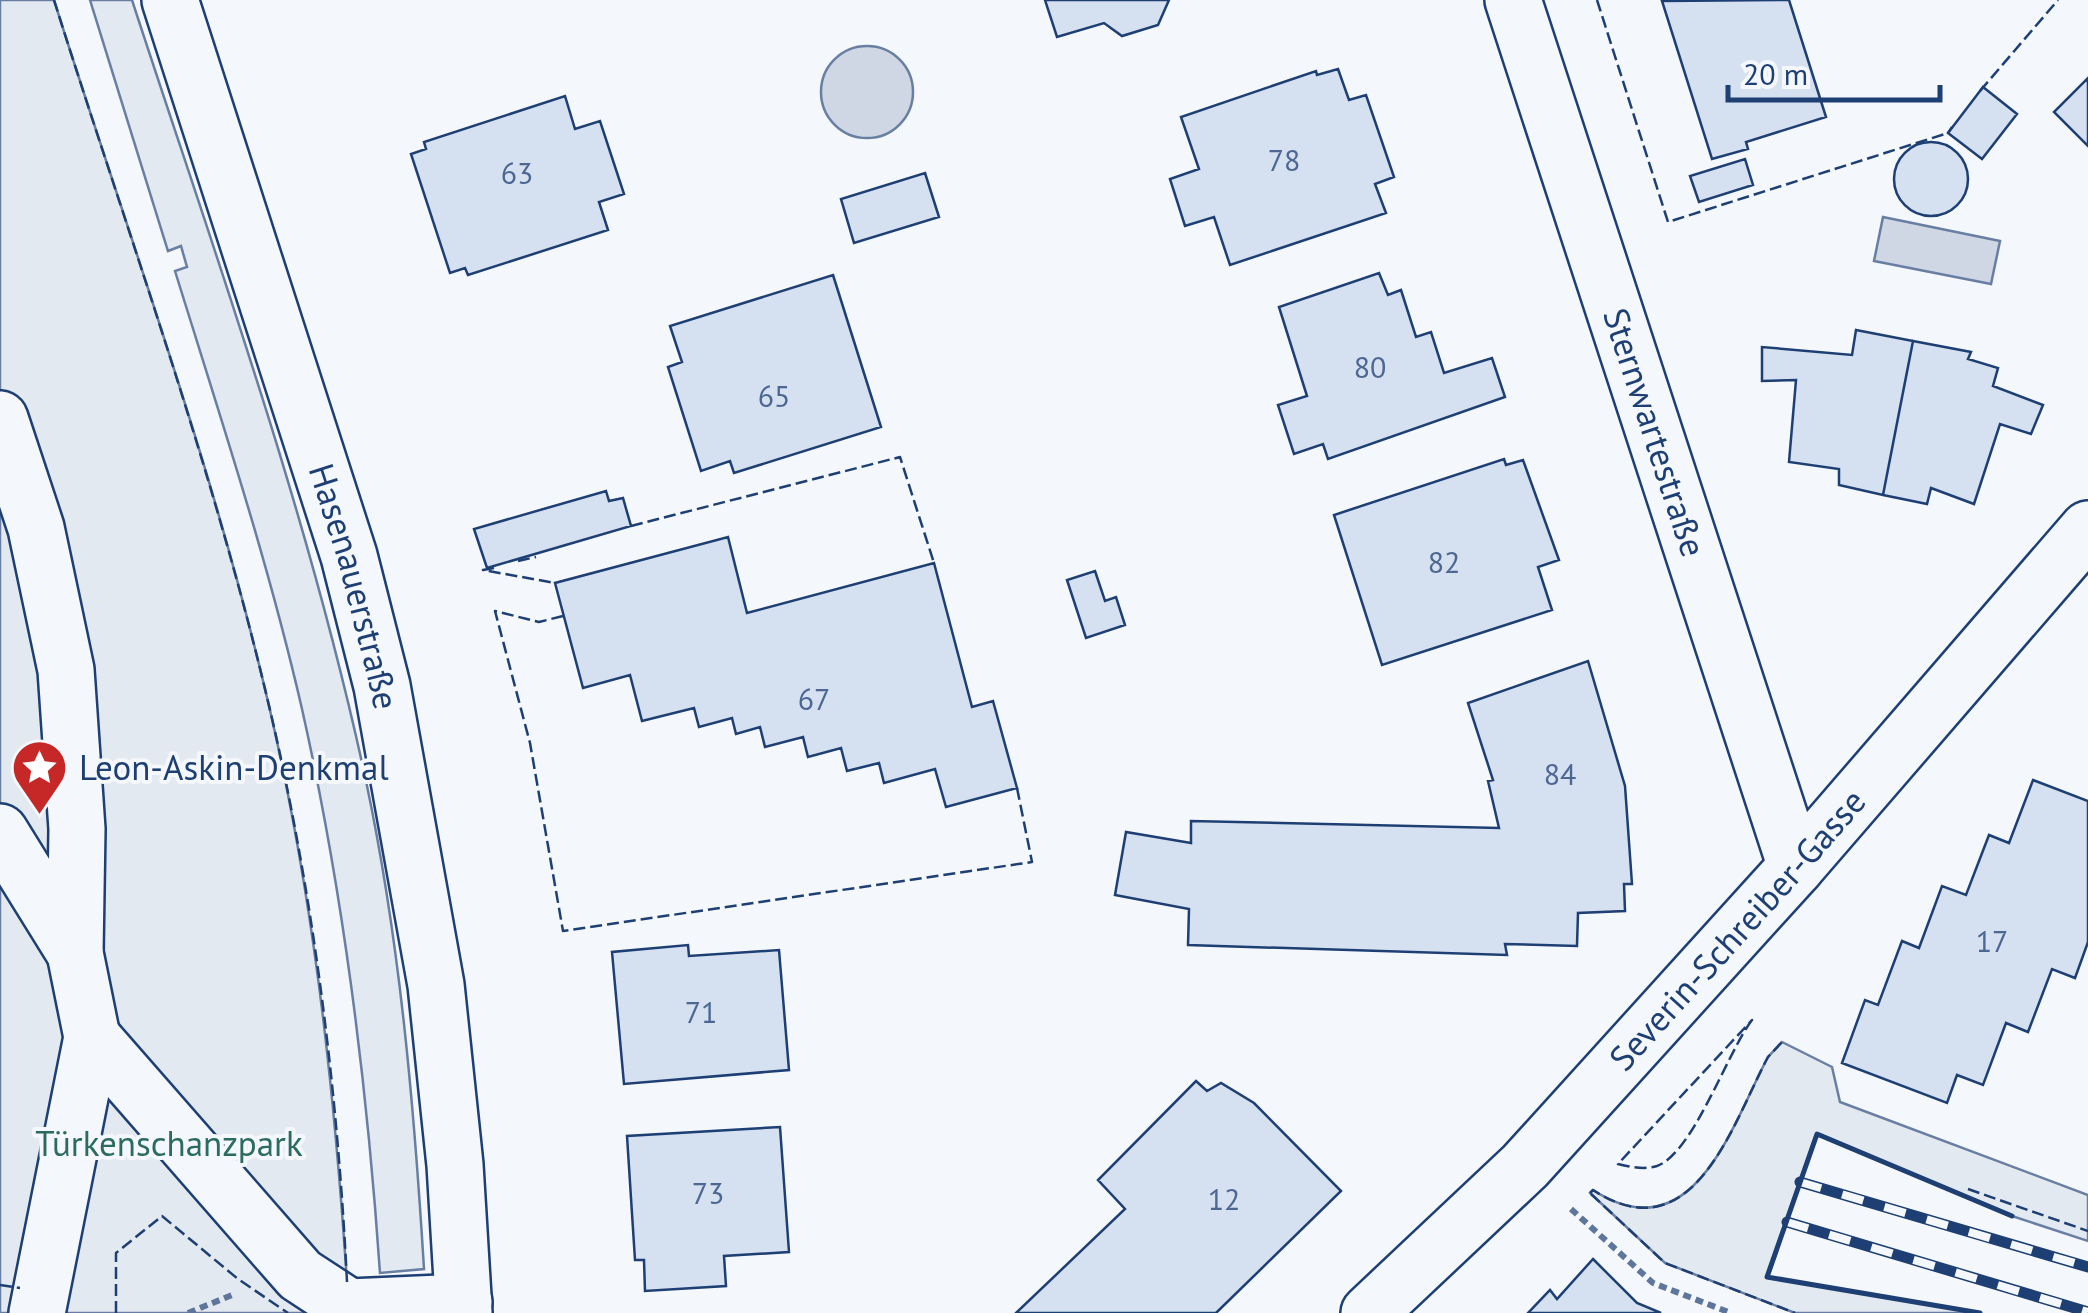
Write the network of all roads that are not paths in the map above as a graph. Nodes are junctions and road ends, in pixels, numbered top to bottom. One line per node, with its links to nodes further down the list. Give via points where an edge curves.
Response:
1 (170, 0): 9 (street, Hasenauerstraße, via 349,556 382,686 436,984)
2 (1513, 0): 6 (street, Sternwartestraße)
3 (0, 420): 7 (street, via 36,528 66,670 77,829)
4 (2088, 528): 6 (street, Severin-Schreiber-Gasse)
5 (0, 832): 7 (street)
6 (1796, 867): 11 (street, Severin-Schreiber-Gasse, via 1526,1166)
7 (75, 953): 8 (street)
8 (92, 1038): 9 (street, via 300,1275 349,1307); 10 (street)
9 (464, 1308)
10 (36, 1313)
11 (1369, 1313)

